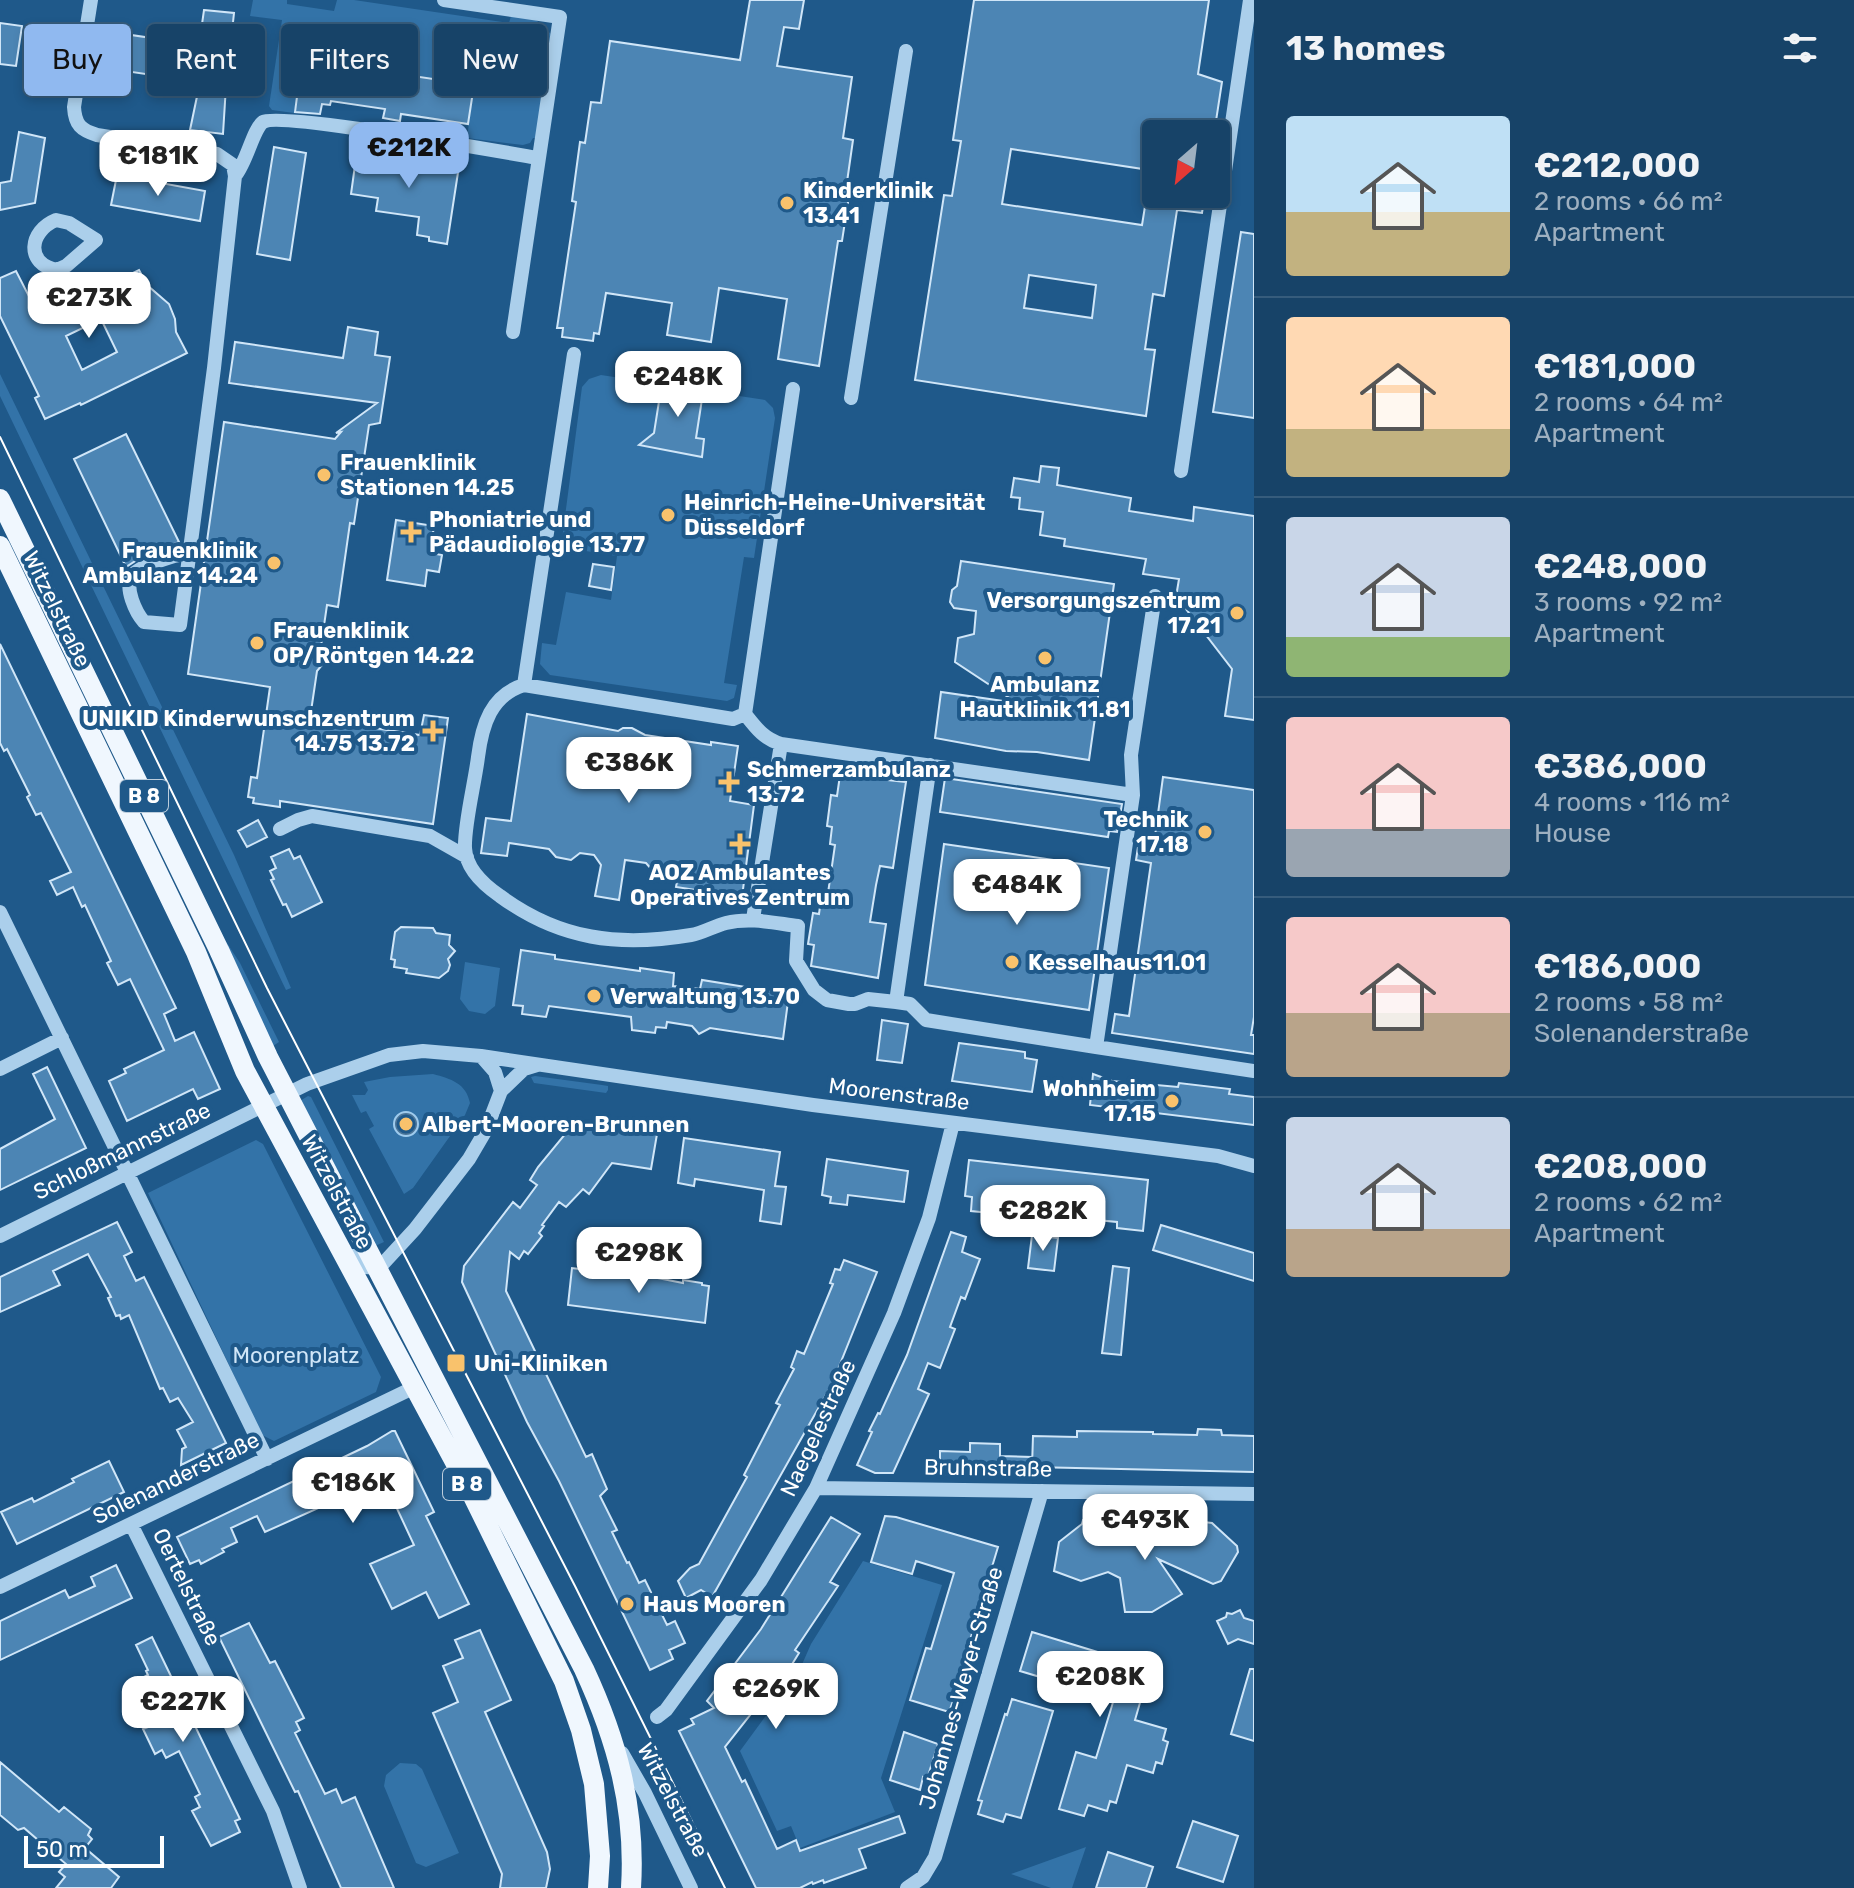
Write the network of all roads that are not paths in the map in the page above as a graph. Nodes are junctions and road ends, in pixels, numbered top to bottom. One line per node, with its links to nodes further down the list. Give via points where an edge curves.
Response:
1 (91, 0): 6 (street, via 74,107 80,128 217,154 233,165)
2 (444, 0): 5 (street, via 560,17)
3 (1250, 0): 11 (street)
4 (906, 51): 10 (street)
5 (538, 158): 6 (street, via 266,120); 7 (street)
6 (235, 176): 14 (street)
7 (513, 332)
8 (574, 354): 16 (street)
9 (793, 389): 17 (street)
10 (851, 398)
11 (1181, 471)
12 (0, 499): 33 (main road, Witzelstraße / B 8)
13 (0, 546): 34 (main road, Witzelstraße / B 8, via 190,939)
14 (189, 554): 14 (street, via 180,625 144,622 128,588 130,578 138,569)
15 (1155, 596): 20 (street, via 1131,755)
16 (524, 685): 17 (street, via 733,719); 22 (street, via 500,697 488,717 479,748)
17 (745, 714): 18 (street, via 768,740)
18 (781, 744): 19 (street); 24 (street)
19 (930, 765): 20 (street); 25 (street)
20 (1133, 795): 27 (street)
21 (280, 829): 22 (street, via 312,816 430,836)
22 (467, 857): 24 (street, via 477,876 518,909 597,940 695,934)
23 (0, 912): 26 (street)
24 (753, 919): 25 (street, via 798,926 796,961 827,1000)
25 (896, 1002): 27 (street, via 910,1004 926,1020)
26 (62, 1038): 30 (street); 37 (street)
27 (1096, 1047): 31 (street)
28 (481, 1056): 29 (street, Moorenstraße); 32 (street, via 495,1072); 33 (street, Moorenstraße, via 433,1051 389,1055)
29 (537, 1065): 32 (street, via 524,1069); 35 (street, Moorenstraße)
30 (0, 1069)
31 (1254, 1071)
32 (501, 1091): 40 (street, via 469,1159)
33 (286, 1093): 34 (street, Moorenstraße); 40 (main road, Witzelstraße / B 8)
34 (263, 1106): 37 (street, Schloßmannstraße); 39 (main road, Witzelstraße / B 8)
35 (953, 1123): 36 (street, Moorenstraße, via 1218,1156); 43 (street, Naegelestraße, via 929,1218 894,1313)
36 (1254, 1166)
37 (128, 1173): 38 (street, Schloßmannstraße); 42 (street)
38 (0, 1236)
39 (344, 1256): 40 (street, via 358,1256 365,1267); 41 (main road, Witzelstraße / B 8)
40 (379, 1268): 49 (main road, Witzelstraße / B 8, via 584,1669)
41 (415, 1387): 42 (street, Solenanderstraße); 50 (main road, Witzelstraße / B 8, via 564,1681 594,1784)
42 (267, 1459): 46 (street, Solenanderstraße)
43 (816, 1488): 44 (street, Bruhnstraße); 48 (street, Naegelestraße, via 753,1592)
44 (1042, 1491): 45 (street, Bruhnstraße); 54 (street, Johannes-Weyer-Straße, via 935,1857 923,1877)
45 (1254, 1494)
46 (131, 1524): 47 (street, Solenanderstraße); 51 (street, Oertelstraße, via 273,1811)
47 (0, 1587)
48 (657, 1717)
49 (611, 1734): 52 (main road, Witzelstraße / B 8, via 626,1789); 53 (street, Witzelstraße)
50 (599, 1878)
51 (300, 1888)
52 (631, 1888)
53 (691, 1888)
54 (907, 1888)

